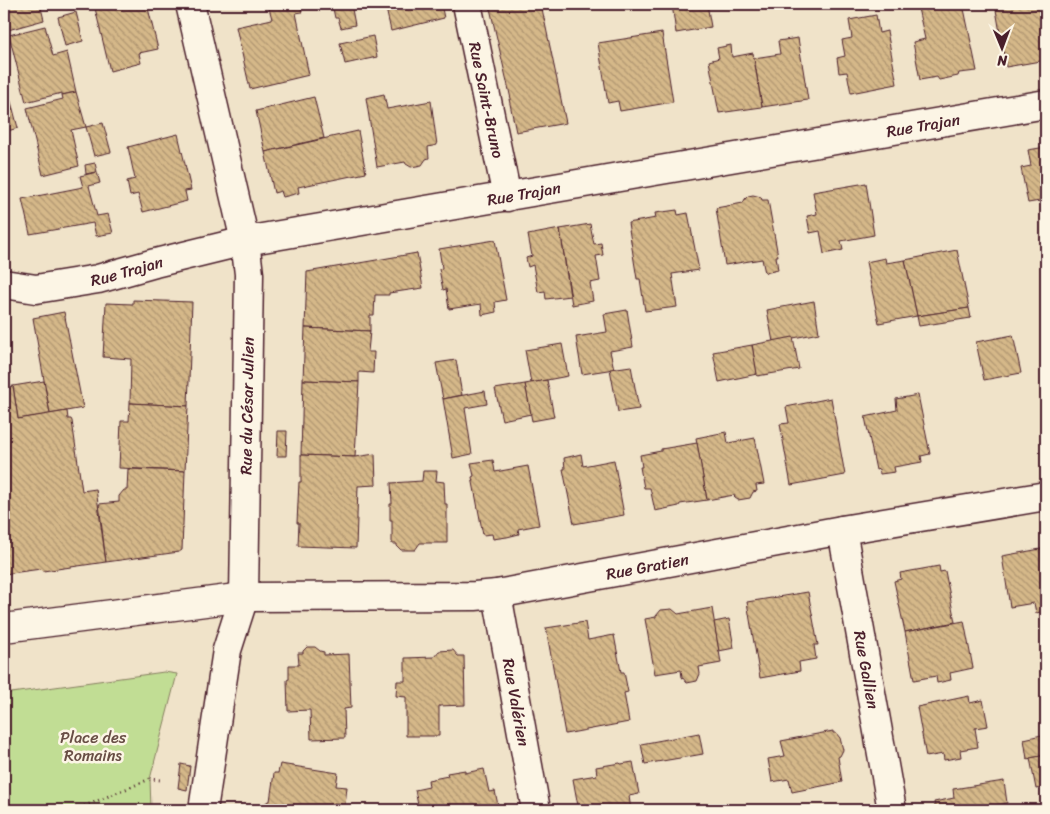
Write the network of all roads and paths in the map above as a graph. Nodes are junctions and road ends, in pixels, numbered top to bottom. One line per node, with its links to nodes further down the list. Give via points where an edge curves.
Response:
1 (190, 4): 5 (street, Rue du César Julien)
2 (467, 4): 4 (street, Rue Saint-Bruno)
3 (1046, 104): 4 (street, Rue Trajan)
4 (506, 196): 5 (street, Rue Trajan)
5 (245, 241): 6 (street, Rue Trajan, via 98,279 36,289); 10 (street, Rue du César Julien, via 249,274)
6 (4, 284)
7 (1046, 496): 8 (street, Rue Gratien)
8 (842, 530): 9 (street, Rue Gratien); 16 (street, Rue Gallien)
9 (497, 594): 10 (street, Rue Gratien); 15 (street, Rue Valérien)
10 (244, 597): 11 (street); 14 (street, Rue du César Julien, via 227,650)
11 (4, 628)
12 (161, 780): 13 (path, via 150,779)
13 (75, 810)
14 (203, 810)
15 (536, 810)
16 (892, 810)

